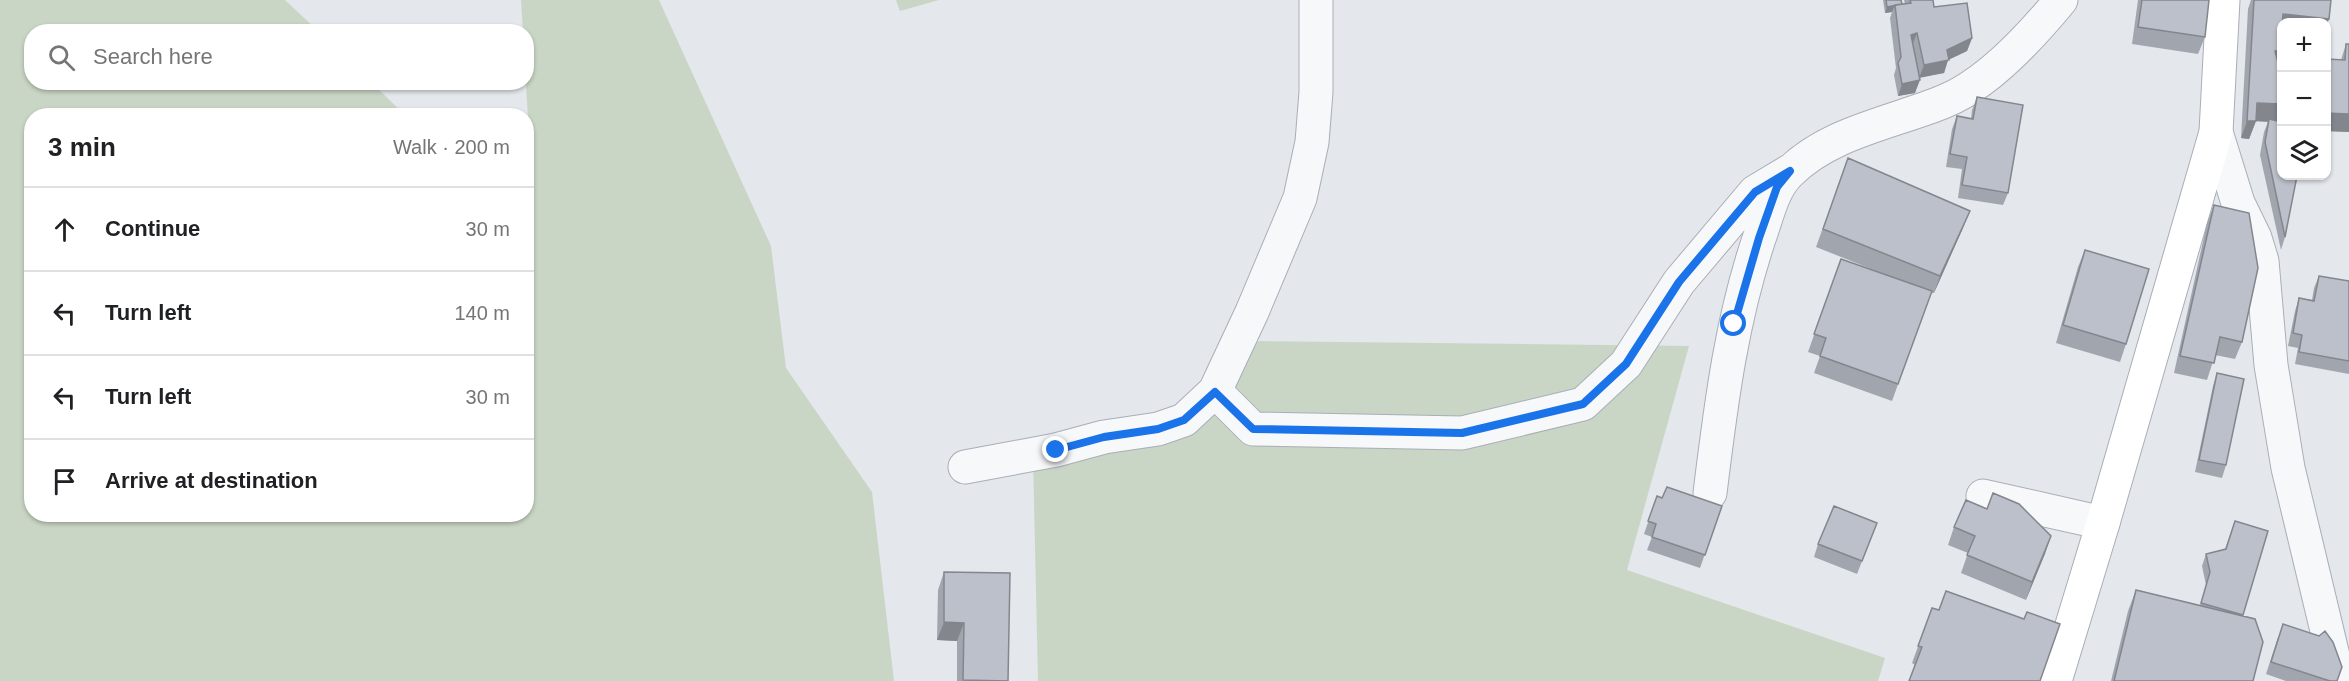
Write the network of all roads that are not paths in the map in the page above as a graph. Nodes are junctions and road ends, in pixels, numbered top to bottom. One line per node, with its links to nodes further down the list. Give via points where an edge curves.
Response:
1 (1316, 0): 6 (street, via 1316,92 1303,188)
2 (2061, 0): 5 (street, via 1985,76 1947,101 1854,132)
3 (2223, 0): 4 (main road)
4 (2216, 132): 10 (main road); 12 (street, via 2238,203 2262,261 2271,365 2288,468)
5 (1790, 171): 6 (street, via 1755,192 1679,282 1626,364 1583,404 1462,433 1253,429); 8 (street, via 1777,187 1734,324)
6 (1215, 392): 7 (street, via 1184,420 1158,429)
7 (965, 467)
8 (1710, 493)
9 (1983, 496): 10 (street)
10 (2103, 523): 11 (main road)
11 (2055, 681)
12 (2339, 681)

